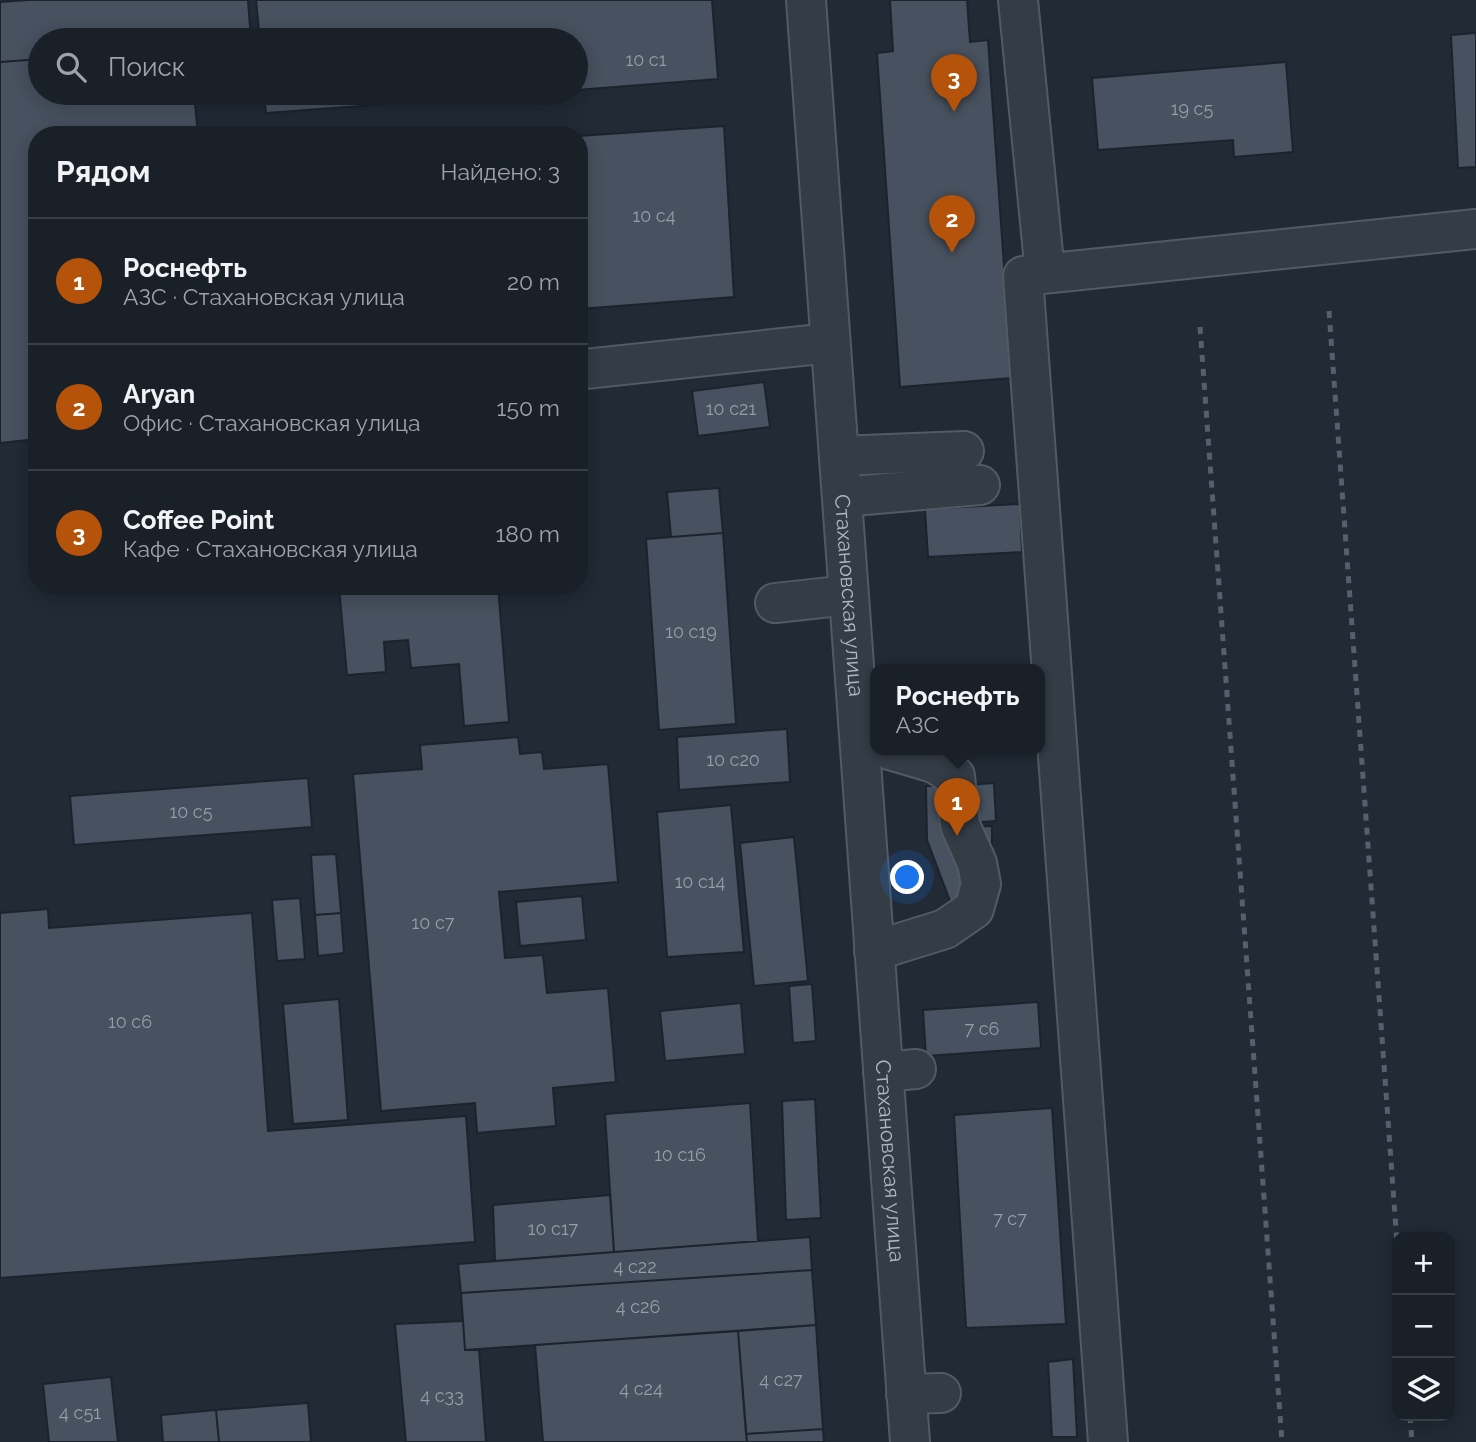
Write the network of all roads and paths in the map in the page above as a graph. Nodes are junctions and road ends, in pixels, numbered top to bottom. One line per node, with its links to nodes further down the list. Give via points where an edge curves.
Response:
1 (806, 0): 5 (street, Стахановская улица)
2 (1018, 0): 4 (street)
3 (1476, 229): 4 (street)
4 (1045, 273): 18 (street, via 1023,276)
5 (830, 344): 6 (street); 8 (street, Стахановская улица)
6 (588, 369)
7 (964, 451): 8 (street)
8 (839, 456): 10 (street, Стахановская улица)
9 (980, 485): 10 (street)
10 (842, 497): 11 (street, Стахановская улица)
11 (848, 595): 12 (street); 13 (street, Стахановская улица)
12 (775, 603)
13 (870, 723)
14 (874, 755): 16 (street, Стахановская улица)
15 (906, 755): 16 (street, via 934,763 955,776 960,825 981,884 974,909 945,929)
16 (874, 951): 17 (street, Стахановская улица, via 899,1070 924,1393)
17 (910, 1442)
18 (1108, 1442)

